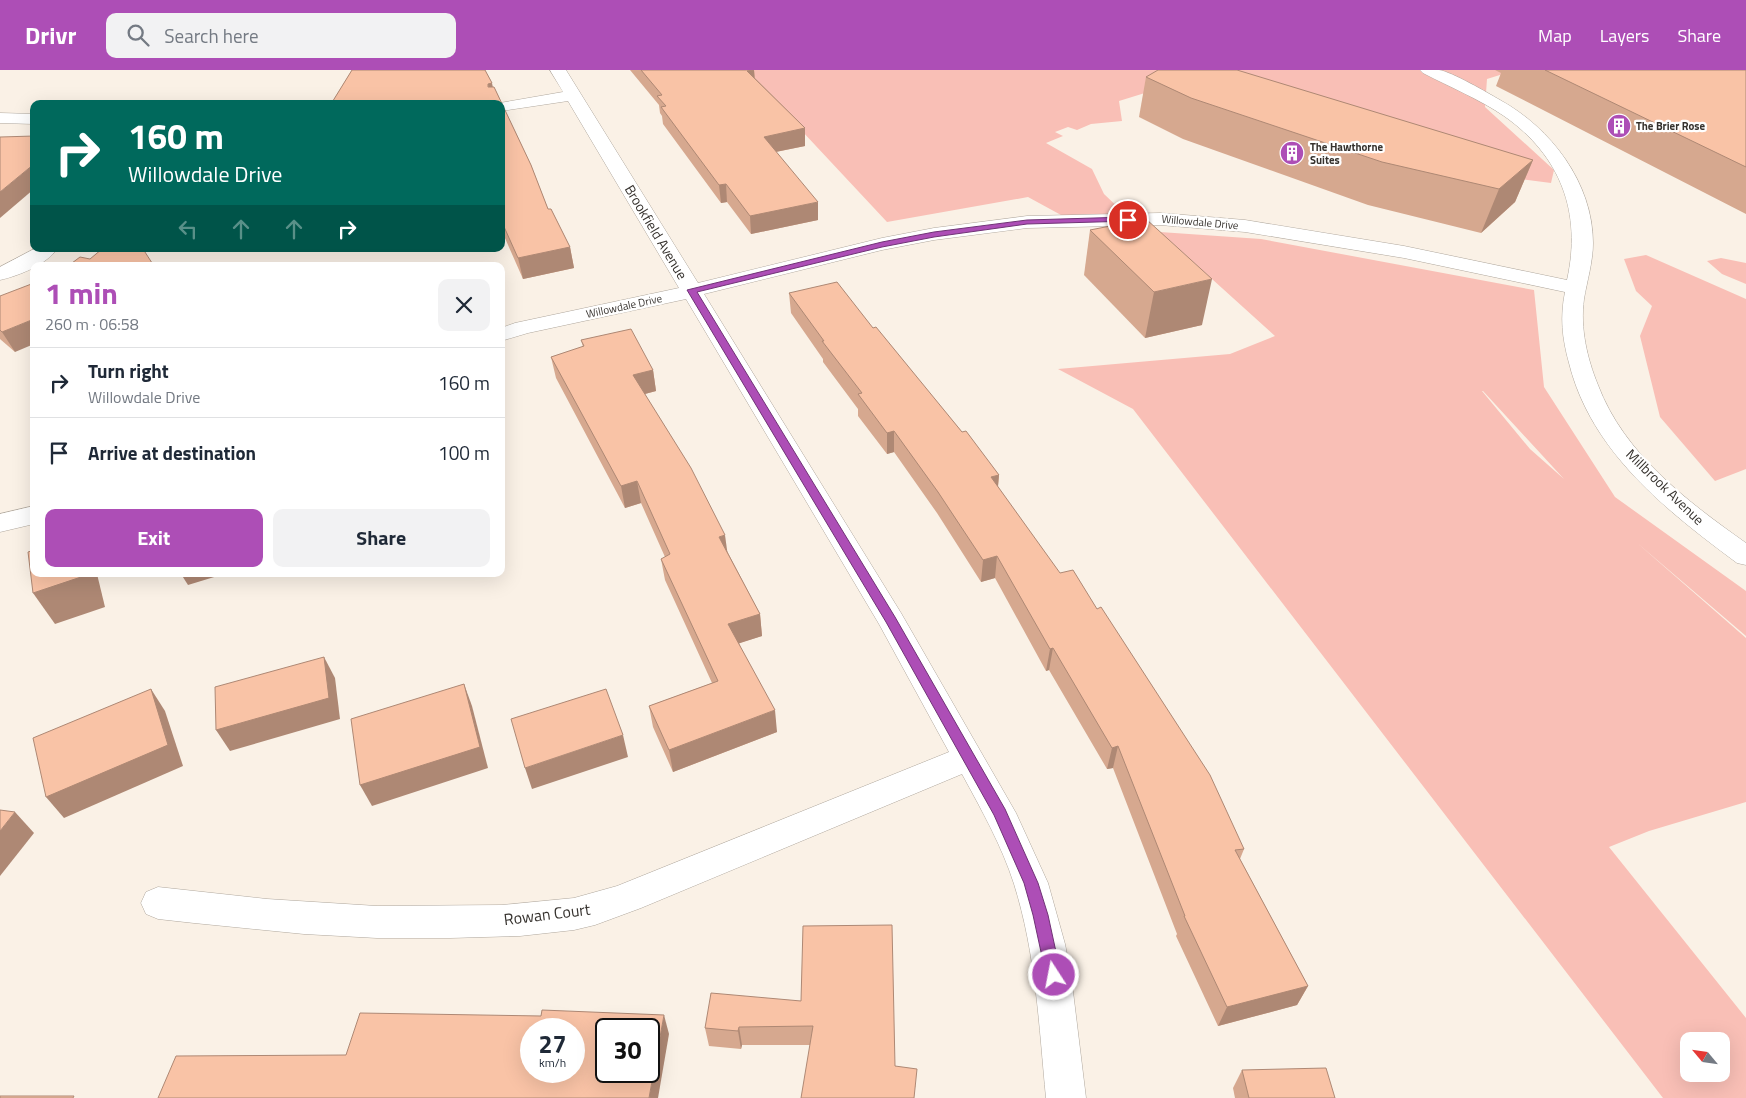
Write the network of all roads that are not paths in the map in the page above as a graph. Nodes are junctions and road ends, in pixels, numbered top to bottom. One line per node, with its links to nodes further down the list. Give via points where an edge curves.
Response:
1 (558, 70): 3 (street, Brookfield Avenue)
2 (1435, 71): 9 (street, Millbrook Avenue, via 1509,112 1534,132 1561,163 1577,202 1583,243)
3 (573, 95): 4 (street); 10 (street, Brookfield Avenue)
4 (505, 105)
5 (0, 118): 6 (street)
6 (30, 119)
7 (43, 252): 8 (street)
8 (0, 274)
9 (1575, 288): 10 (street, Willowdale Drive, via 1413,254 1245,226 1160,219 1021,216 882,244); 14 (street, Millbrook Avenue, via 1572,333 1586,386 1612,432 1644,471 1702,525)
10 (692, 290): 11 (street, Willowdale Drive); 15 (street, Brookfield Avenue, via 891,620)
11 (505, 334)
12 (30, 516): 13 (street)
13 (0, 523)
14 (1746, 556)
15 (968, 758): 16 (street, Rowan Court, via 589,911 501,921 357,922 240,914); 17 (street, Brookfield Avenue, via 1012,836 1031,883 1054,975)
16 (158, 903)
17 (1066, 1098)

